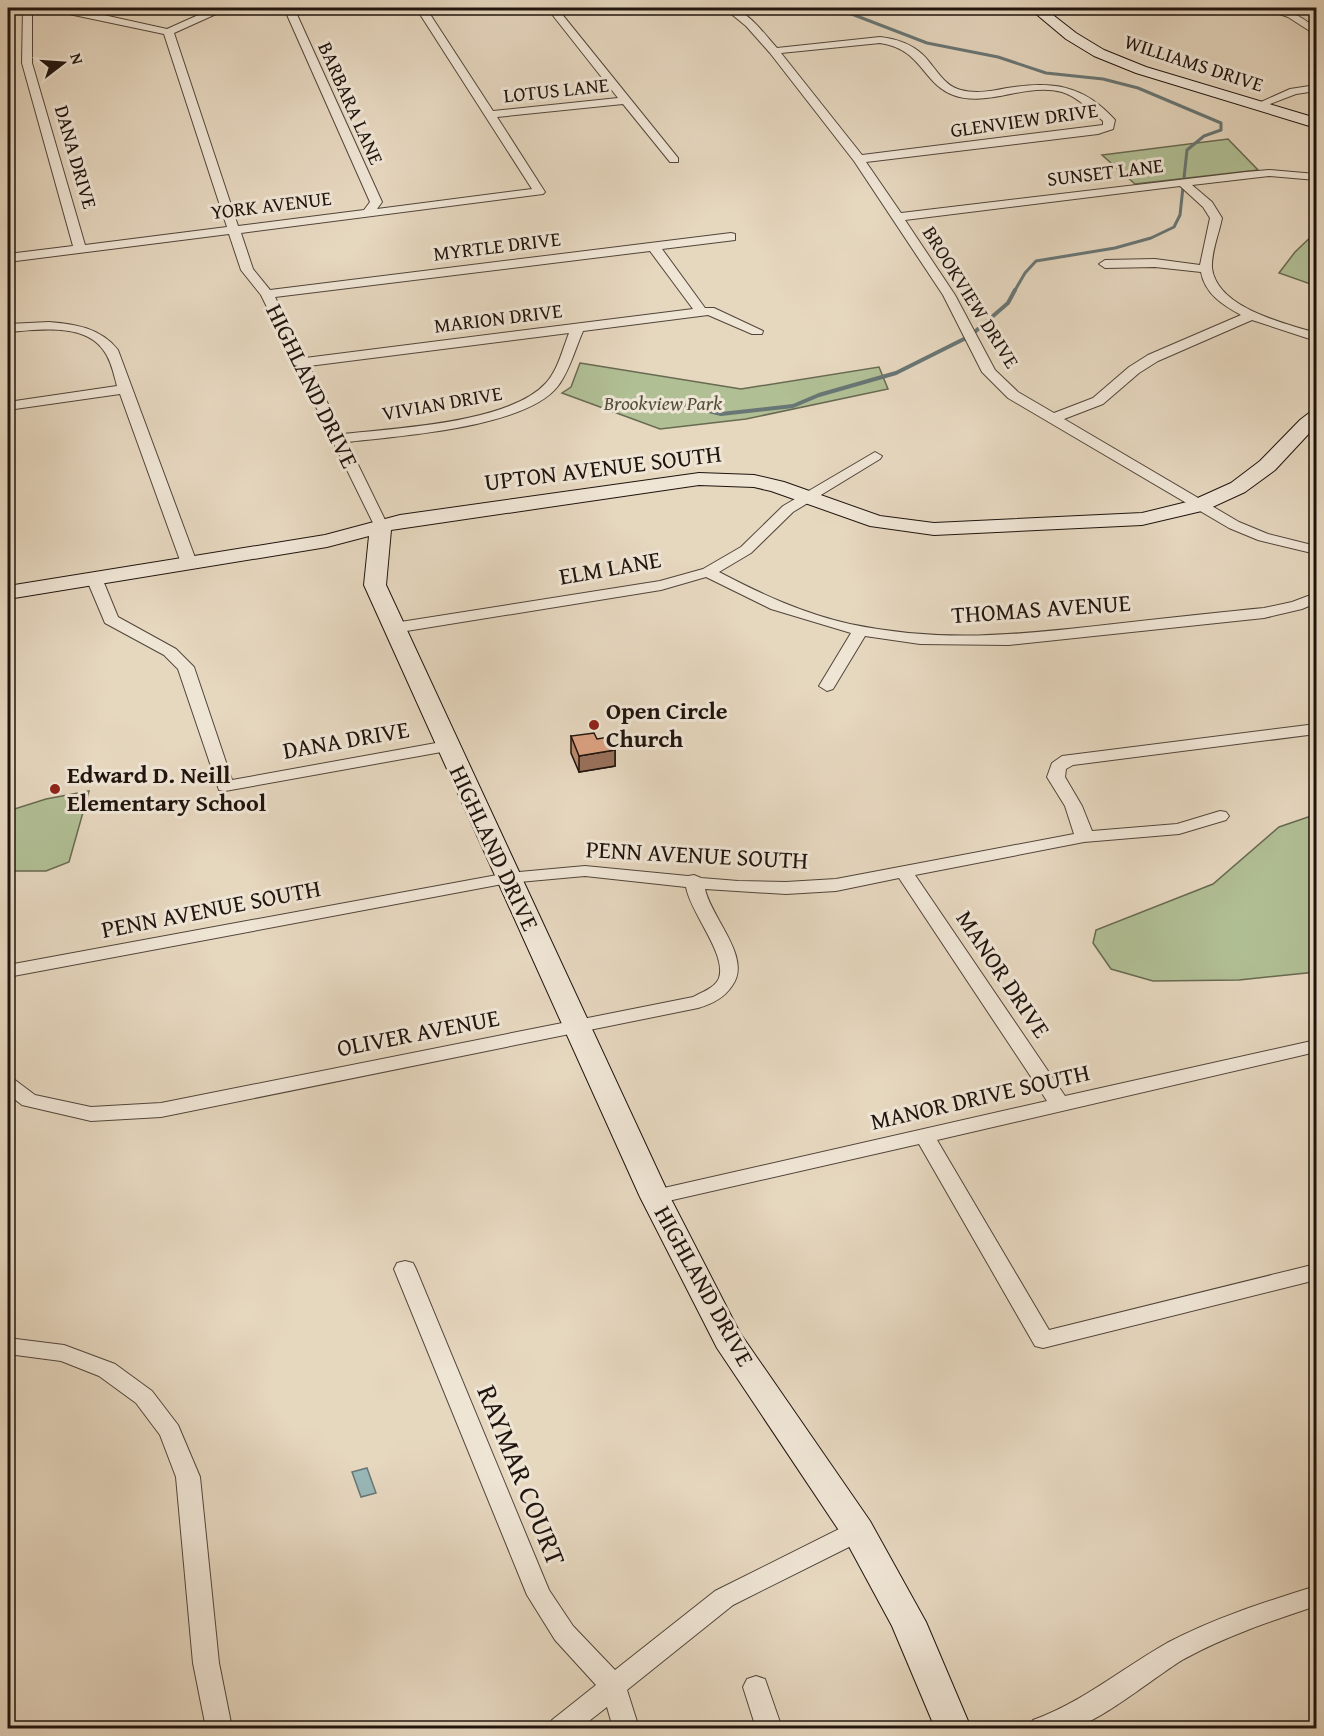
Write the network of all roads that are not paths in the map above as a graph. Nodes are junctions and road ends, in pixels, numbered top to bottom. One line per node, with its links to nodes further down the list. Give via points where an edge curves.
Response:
1 (29, 8): 27 (street, DANA DRIVE, via 27,63)
2 (65, 8): 10 (street)
3 (221, 8): 10 (street)
4 (289, 8): 22 (street, BARBARA LANE, via 376,201)
5 (421, 8): 16 (street)
6 (552, 8): 14 (street)
7 (729, 8): 12 (street, BROOKVIEW DRIVE)
8 (1036, 8): 15 (street, WILLIAMS DRIVE, via 1099,53)
9 (1267, 8): 11 (street, via 1292,15)
10 (168, 32): 24 (street, HIGHLAND DRIVE)
11 (1317, 32)
12 (774, 51): 18 (street, BROOKVIEW DRIVE); 18 (street, GLENVIEW DRIVE, via 896,41 907,46 952,91 974,94 1060,88 1074,93 1109,120 1109,127 1098,131)
13 (1317, 88): 15 (street, via 1294,91)
14 (626, 100): 16 (street, LOTUS LANE); 19 (street)
15 (1257, 106): 17 (street, WILLIAMS DRIVE)
16 (489, 115): 22 (street, YORK AVENUE, via 539,192)
17 (1317, 123)
18 (859, 159): 23 (street, BROOKVIEW DRIVE)
19 (674, 160)
20 (1317, 177): 21 (street, SUNSET LANE, via 1269,173)
21 (1182, 182): 23 (street, SUNSET LANE); 30 (street, via 1216,218)
22 (369, 212): 24 (street, YORK AVENUE)
23 (898, 217): 42 (street, BROOKVIEW DRIVE, via 949,296 989,372 1013,395)
24 (233, 229): 27 (street, YORK AVENUE); 31 (street, HIGHLAND DRIVE, via 247,270)
25 (731, 237): 26 (street, MYRTLE DRIVE)
26 (654, 247): 31 (street, MYRTLE DRIVE); 32 (street)
27 (80, 249): 28 (street, YORK AVENUE)
28 (8, 258)
29 (1105, 264): 30 (street, via 1155,263)
30 (1205, 269): 33 (street, via 1215,293)
31 (267, 294): 38 (street, HIGHLAND DRIVE)
32 (701, 311): 34 (street, MARION DRIVE); 36 (street)
33 (1252, 315): 37 (street); 42 (street, via 1153,358 1098,401)
34 (578, 327): 38 (street, MARION DRIVE); 43 (street, VIVIAN DRIVE, via 552,385 525,406 483,419)
35 (8, 328): 39 (street, via 46,325 79,330 104,340)
36 (757, 331)
37 (1317, 337)
38 (301, 363): 43 (street, HIGHLAND DRIVE)
39 (125, 389): 40 (street); 49 (street)
40 (8, 406)
41 (1317, 417): 46 (street, UPTON AVENUE SOUTH, via 1251,480)
42 (1052, 420): 46 (street, BROOKVIEW DRIVE)
43 (338, 439): 47 (street, HIGHLAND DRIVE)
44 (875, 456): 45 (street, ELM LANE)
45 (808, 496): 46 (street, UPTON AVENUE SOUTH, via 877,522 934,529 1142,519); 47 (street, UPTON AVENUE SOUTH, via 754,481 699,479); 50 (street, ELM LANE, via 788,509 746,550)
46 (1198, 504): 48 (street, BROOKVIEW DRIVE, via 1263,537)
47 (381, 526): 49 (street, UPTON AVENUE SOUTH, via 327,541); 54 (street, HIGHLAND DRIVE, via 375,585)
48 (1317, 550)
49 (189, 563): 51 (street, UPTON AVENUE SOUTH)
50 (708, 572): 54 (street, ELM LANE, via 661,585); 55 (street, THOMAS AVENUE, via 772,606)
51 (94, 578): 52 (street, UPTON AVENUE SOUTH); 58 (street, DANA DRIVE, via 111,620 170,652 186,667 225,786)
52 (8, 592)
53 (1317, 598): 55 (street, THOMAS AVENUE, via 1264,613 997,641 931,640)
54 (394, 628): 58 (street, HIGHLAND DRIVE)
55 (860, 631): 56 (street)
56 (827, 686)
57 (1317, 729): 60 (street, via 1068,760 1058,767 1056,777 1076,808)
58 (447, 746): 62 (street, HIGHLAND DRIVE)
59 (1220, 816): 60 (street, PENN AVENUE SOUTH, via 1179,829)
60 (1084, 837): 61 (street, PENN AVENUE SOUTH)
61 (904, 872): 63 (street, PENN AVENUE SOUTH, via 837,885 786,888); 68 (street, MANOR DRIVE)
62 (508, 878): 63 (street, PENN AVENUE SOUTH, via 585,871); 64 (street, PENN AVENUE SOUTH); 65 (street, HIGHLAND DRIVE)
63 (694, 880): 65 (street, OLIVER AVENUE, via 698,901 729,958 728,979 718,992 698,1002)
64 (8, 971)
65 (576, 1027): 67 (street, OLIVER AVENUE, via 162,1110 91,1114 29,1100); 70 (street, HIGHLAND DRIVE)
66 (1317, 1046): 68 (street, MANOR DRIVE SOUTH)
67 (8, 1085)
68 (1060, 1104): 69 (street, MANOR DRIVE SOUTH)
69 (925, 1136): 70 (street, MANOR DRIVE SOUTH); 72 (street, via 1043,1340)
70 (655, 1197): 74 (street, HIGHLAND DRIVE, via 728,1340)
71 (405, 1269): 76 (street, RAYMAR COURT, via 539,1595 564,1633)
72 (1317, 1272)
73 (8, 1346): 78 (street, via 64,1353 107,1370 144,1397 170,1431 188,1477 206,1663)
74 (858, 1531): 76 (street, via 724,1598); 82 (street, HIGHLAND DRIVE, via 908,1622)
75 (1317, 1596): 83 (street, via 1257,1614 1176,1652 1066,1722)
76 (614, 1686): 79 (street); 80 (street)
77 (756, 1687): 81 (street)
78 (219, 1728)
79 (561, 1728)
80 (626, 1728)
81 (769, 1728)
82 (953, 1728)
83 (1042, 1728)

